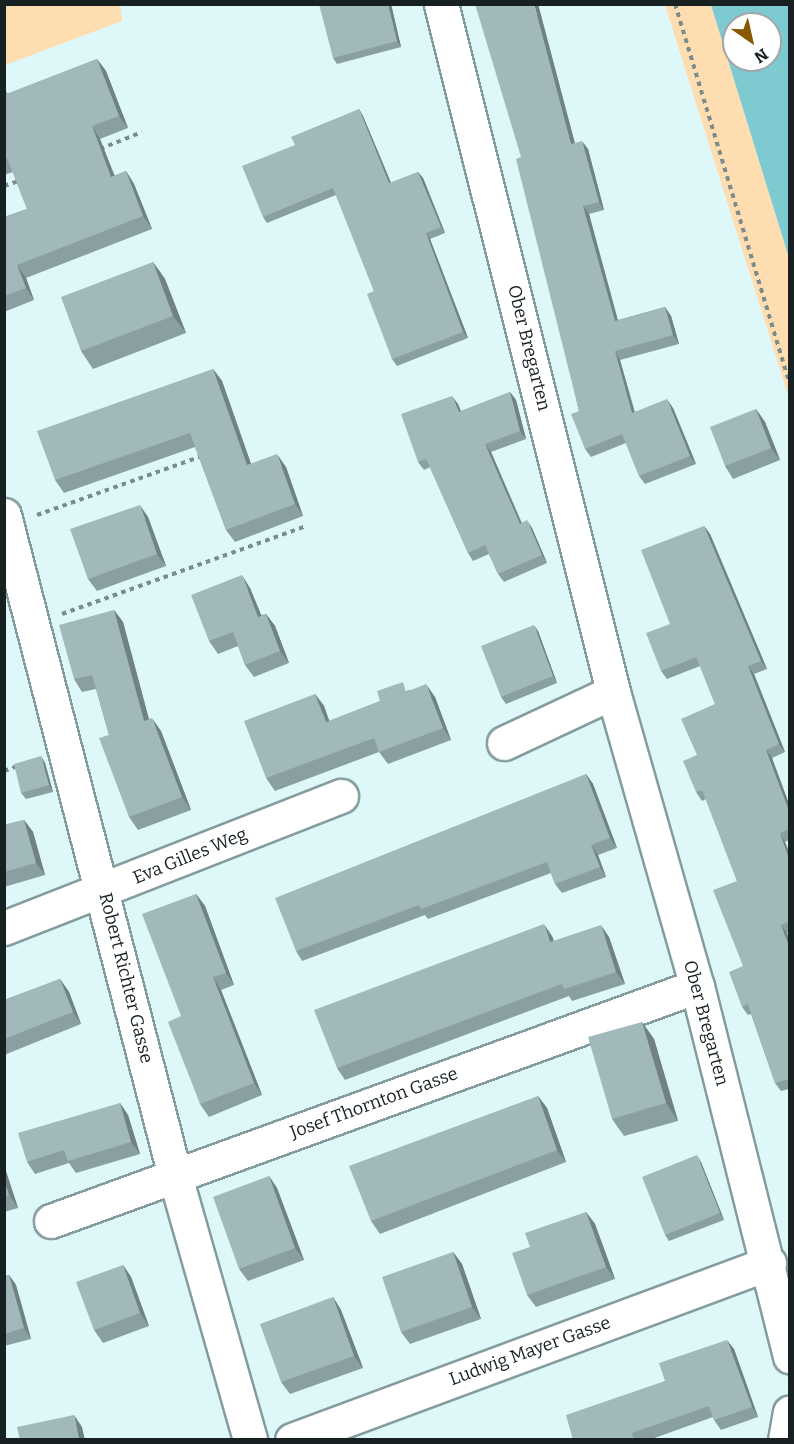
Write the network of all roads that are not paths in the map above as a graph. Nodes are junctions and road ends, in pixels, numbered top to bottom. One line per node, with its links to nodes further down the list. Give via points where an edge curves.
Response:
1 (441, 4): 3 (street, Ober Bregarten)
2 (6, 520): 6 (street, Robert Richter Gasse)
3 (612, 693): 4 (street); 8 (street, Ober Bregarten)
4 (504, 743)
5 (341, 796): 6 (street, Eva Gilles Weg)
6 (104, 890): 7 (street, Eva Gilles Weg); 9 (street, Robert Richter Gasse)
7 (4, 928)
8 (697, 986): 9 (street, Josef Thornton Gasse); 11 (street, Ober Bregarten)
9 (175, 1176): 10 (street, Josef Thornton Gasse); 14 (street, Robert Richter Gasse)
10 (51, 1221)
11 (769, 1263): 12 (street, Ober Bregarten); 15 (street, Ludwig Mayer Gasse)
12 (789, 1356)
13 (789, 1412): 16 (street)
14 (250, 1440)
15 (292, 1440)
16 (785, 1440)

